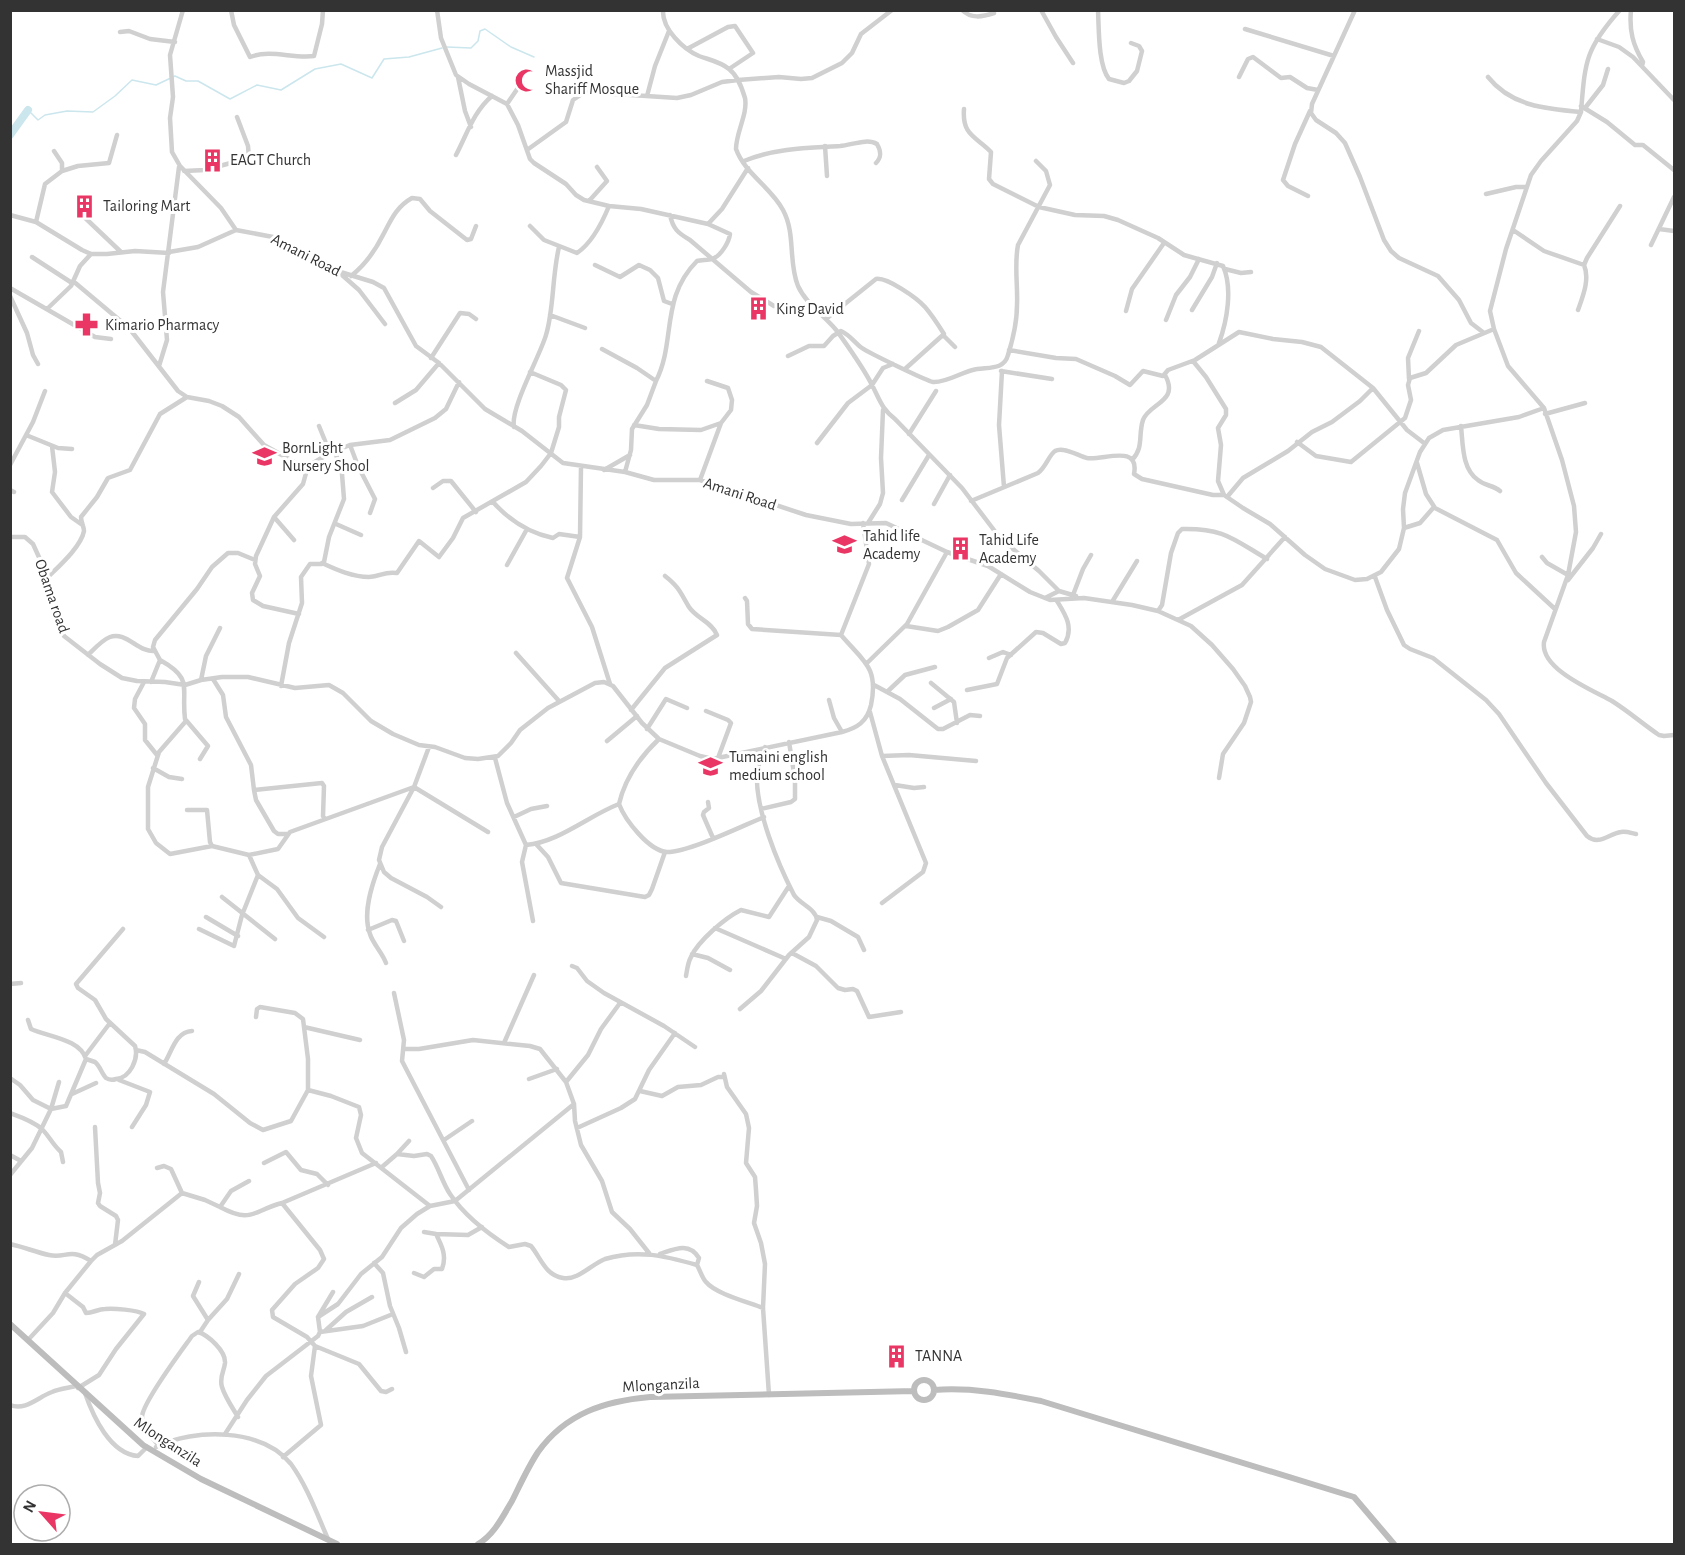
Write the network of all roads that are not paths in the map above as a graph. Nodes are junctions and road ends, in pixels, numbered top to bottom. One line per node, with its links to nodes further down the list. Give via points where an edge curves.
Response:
1 (183, 10): 18 (street)
2 (231, 10): 3 (street, via 250,57 315,56)
3 (323, 10)
4 (437, 10): 26 (street, via 441,38)
5 (663, 10): 15 (street)
6 (892, 10): 29 (street, via 861,34 847,58 827,71 805,79)
7 (962, 10): 13 (street, via 970,16)
8 (1041, 10): 22 (street)
9 (1098, 10): 19 (street, via 1101,60 1109,79 1124,83 1134,76 1142,51)
10 (1355, 10): 21 (street)
11 (1620, 10): 17 (street)
12 (1631, 10): 23 (street, via 1630,32)
13 (994, 13)
14 (1245, 29): 21 (street)
15 (669, 31): 20 (street); 33 (street)
16 (120, 32): 18 (street)
17 (1597, 39): 23 (street, via 1628,52); 37 (street, via 1587,56)
18 (175, 42): 51 (street, via 170,55 170,134 172,152)
19 (1131, 43)
20 (687, 49): 24 (street); 24 (street, via 735,26 753,53)
21 (1334, 56): 31 (street)
22 (1073, 63)
23 (1642, 66): 34 (street)
24 (729, 69): 29 (street)
25 (1608, 69): 37 (street, via 1603,85)
26 (457, 76): 32 (street); 40 (street)
27 (1239, 77): 31 (street, via 1248,59 1254,57 1281,78 1290,77)
28 (1488, 77): 37 (street, via 1502,91 1530,106)
29 (738, 80): 33 (street, via 683,97); 46 (street, via 745,106 736,148)
30 (522, 82): 35 (street)
31 (1318, 90): 38 (street)
32 (492, 96): 35 (street); 40 (street)
33 (647, 96): 43 (street, via 584,92 573,100 566,122)
34 (1674, 100)
35 (507, 104): 43 (street)
36 (964, 109): 62 (street, via 966,128 991,152 991,182)
37 (1582, 109): 52 (street, via 1635,145 1651,150); 55 (street, via 1573,127 1541,161)
38 (1311, 111): 57 (street, via 1282,180); 110 (street, via 1316,120 1345,143 1391,251 1438,276 1460,300 1471,323)
39 (237, 117): 51 (street, via 249,158 214,168)
40 (471, 127): 45 (street)
41 (117, 135): 53 (street, via 109,163)
42 (825, 146): 46 (street, via 773,152); 48 (street, via 874,142 880,156); 54 (street)
43 (527, 150): 59 (street, via 534,163)
44 (54, 151): 53 (street)
45 (456, 154)
46 (744, 161): 50 (street)
47 (1036, 161): 62 (street, via 1046,171 1050,185)
48 (876, 163)
49 (597, 167): 59 (street, via 607,181)
50 (748, 168): 67 (street); 103 (street, via 782,209 790,231 799,288)
51 (182, 169): 71 (street, via 221,208); 78 (street)
52 (1674, 170)
53 (62, 171): 66 (street, via 45,184)
54 (827, 176)
55 (1526, 187): 56 (street); 72 (street)
56 (1485, 194)
57 (1308, 196)
58 (1674, 197): 70 (street)
59 (589, 201): 60 (street)
60 (609, 206): 65 (street); 76 (street, via 581,251 574,253)
61 (1620, 206): 87 (street)
62 (1039, 207): 74 (street, via 1104,216); 116 (street, via 1020,239 1016,256 1017,310)
63 (81, 214): 77 (street)
64 (10, 215): 66 (street)
65 (670, 215): 67 (street); 82 (street, via 675,230)
66 (36, 222): 79 (street)
67 (708, 224): 80 (street, via 730,234)
68 (476, 226): 91 (street, via 467,240 420,199 412,198 389,221 366,262)
69 (530, 226): 76 (street, via 544,240)
70 (1659, 229): 73 (street); 75 (street)
71 (236, 230): 78 (street, via 198,247); 89 (street, Amani Road, via 273,237)
72 (1513, 230): 87 (street, via 1544,251); 107 (street, via 1490,311)
73 (1674, 231)
74 (1164, 243): 83 (street); 100 (street, via 1132,289)
75 (1651, 244)
76 (559, 247): 101 (street)
77 (121, 252): 78 (street); 79 (street)
78 (169, 252): 123 (street, via 164,292 167,333)
79 (91, 254): 92 (street)
80 (717, 255): 82 (street); 86 (street)
81 (32, 257): 92 (street)
82 (712, 259): 86 (street); 95 (street, via 694,263)
83 (1198, 260): 84 (street); 104 (street)
84 (1217, 263): 88 (street); 98 (street)
85 (595, 265): 95 (street, via 620,277 642,266 657,277 664,301)
86 (718, 265): 96 (street)
87 (1584, 265): 99 (street, via 1587,272)
88 (1225, 269): 90 (street); 113 (street, via 1226,315)
89 (337, 272): 91 (street, Amani Road); 105 (street, via 356,285)
90 (1251, 272)
91 (351, 276): 118 (street, Amani Road, via 384,288 412,341)
92 (73, 282): 97 (street); 123 (street, via 129,328)
93 (10, 288): 97 (street)
94 (10, 296): 121 (street)
95 (672, 304): 131 (street)
96 (774, 306)
97 (47, 309): 112 (street, via 95,337)
98 (1192, 310)
99 (1578, 310)
100 (1126, 311)
101 (550, 315): 106 (street); 127 (street, via 546,337)
102 (476, 319): 118 (street, via 459,313)
103 (826, 319): 109 (street); 111 (street, via 881,278 923,305)
104 (1166, 320)
105 (385, 324)
106 (585, 328)
107 (1494, 328): 110 (street); 142 (street, via 1508,366)
108 (1419, 331): 130 (street, via 1408,358)
109 (837, 332): 117 (street, via 824,346 809,346); 122 (street, via 844,332 865,351); 134 (street)
110 (1484, 333): 130 (street, via 1456,345 1426,373)
111 (944, 336): 114 (street); 124 (street)
112 (111, 339)
113 (1218, 345): 119 (street); 135 (street, via 1239,332 1311,344 1325,350)
114 (955, 347)
115 (602, 349): 131 (street)
116 (1009, 350): 125 (street, via 1006,361); 128 (street, via 1076,359 1128,385 1143,371)
117 (788, 356)
118 (431, 358): 120 (street, Amani Road)
119 (1193, 361): 128 (street, via 1168,370); 173 (street, via 1227,412 1218,428 1218,481)
120 (439, 363): 133 (street, Amani Road); 140 (street, via 416,390)
121 (38, 364)
122 (894, 364): 124 (street); 134 (street, via 880,371)
123 (159, 366): 138 (street, via 174,388)
124 (905, 369): 125 (street, via 934,382 968,371)
125 (993, 369): 126 (street)
126 (1002, 371): 129 (street); 170 (street, via 999,425)
127 (530, 372): 148 (street, via 514,415); 158 (street, via 566,390)
128 (1165, 375): 161 (street, via 1169,385 1166,398 1143,419 1139,450)
129 (1052, 379)
130 (1409, 380): 143 (street, via 1411,400)
131 (656, 381): 145 (street)
132 (707, 381): 144 (street, via 723,386 732,395 731,410)
133 (459, 382): 148 (street, Amani Road, via 485,409); 154 (street, via 446,409 435,418 390,440)
134 (872, 384): 141 (street); 152 (street, via 848,403)
135 (1372, 388): 143 (street); 151 (street, via 1332,422)
136 (45, 391): 149 (street)
137 (936, 391): 150 (street)
138 (187, 397): 164 (street, via 222,406 239,417 264,445 298,466); 184 (street, via 160,414 130,470 108,478 81,516)
139 (1585, 403): 142 (street)
140 (395, 404)
141 (883, 410): 150 (street); 182 (street, via 883,493 880,504)
142 (1545, 411): 147 (street); 195 (street, via 1574,506 1576,532)
143 (1401, 422): 151 (street, via 1349,462 1316,456); 153 (street)
144 (721, 423): 145 (street, via 701,430); 169 (street)
145 (634, 425): 159 (street)
146 (319, 426): 157 (street)
147 (1461, 426): 153 (street, via 1437,432); 172 (street, via 1468,471)
148 (514, 427): 158 (street, Amani Road)
149 (26, 435): 155 (street); 163 (street)
150 (909, 435): 160 (street)
151 (1297, 442): 173 (street, via 1243,478)
152 (817, 443)
153 (1424, 443): 162 (street)
154 (350, 445): 157 (street); 180 (street, via 375,499)
155 (52, 446): 156 (street); 184 (street, via 52,492)
156 (72, 449)
157 (332, 452): 164 (street); 183 (street, via 345,493)
158 (551, 453): 165 (street, Amani Road, via 563,463); 176 (street, via 532,477)
159 (630, 455): 166 (street); 167 (street)
160 (929, 455): 168 (street); 174 (street)
161 (1132, 460): 170 (street, via 1122,455 1090,458 1056,450 1038,473); 173 (street, via 1134,474 1142,479)
162 (1417, 464): 178 (street); 185 (street, via 1405,493)
163 (10, 465)
164 (308, 466): 181 (street, via 303,484)
165 (581, 467): 166 (street, Amani Road); 190 (street)
166 (604, 470): 167 (street, Amani Road)
167 (625, 472): 169 (street, Amani Road, via 654,480)
168 (950, 475): 175 (street); 177 (street)
169 (700, 480): 182 (street, Amani Road, via 806,515)
170 (1004, 487): 175 (street)
171 (434, 488): 179 (street, via 443,480 451,481)
172 (1500, 491)
173 (1226, 496): 191 (street)
174 (902, 500)
175 (971, 501): 209 (street, via 1000,538)
176 (493, 502): 179 (street); 186 (street)
177 (934, 504)
178 (1434, 507): 185 (street, via 1420,523); 216 (street, via 1497,540 1517,575)
179 (476, 512): 201 (street, via 462,519 439,557 418,541 397,573 387,571 368,577)
180 (370, 513)
181 (274, 517): 192 (street); 199 (street)
182 (865, 523): 193 (street, Amani Road, via 886,523); 222 (street, via 868,564)
183 (336, 524): 188 (street); 201 (street)
184 (83, 526): 206 (street, via 71,552)
185 (1404, 528): 207 (street, via 1399,549)
186 (527, 529): 190 (street, via 553,538 559,534); 202 (street)
187 (1601, 534): 194 (street)
188 (361, 535)
189 (10, 537): 206 (street, Obama road, via 29,540)
190 (580, 537): 236 (street, via 567,578 592,627)
191 (1285, 537): 198 (street); 207 (street, via 1328,571 1355,580)
192 (294, 540)
193 (947, 552): 203 (street, Amani Road); 220 (street)
194 (1587, 553): 195 (street); 208 (street)
195 (1572, 554): 204 (street)
196 (1091, 555): 210 (street)
197 (1542, 557): 204 (street)
198 (1267, 559): 217 (street, via 1220,532 1182,529 1175,539); 219 (street, via 1242,585)
199 (255, 560): 218 (street, via 260,576 253,600 272,609); 223 (street, via 230,553 217,561 155,640)
200 (1137, 561): 215 (street)
201 (322, 563): 218 (street, via 311,563 302,575)
202 (507, 566)
203 (1001, 574): 212 (street, Amani Road); 220 (street, via 978,610 948,627 938,632)
204 (1568, 575): 208 (street)
205 (665, 576): 247 (street, via 717,635 665,668)
206 (48, 577): 225 (street, Obama road, via 64,636)
207 (1375, 577): 285 (street, via 1404,645 1434,658 1486,700 1587,836 1596,841 1619,832)
208 (1566, 582): 216 (street)
209 (1059, 591): 210 (street); 212 (street)
210 (1073, 595): 213 (street)
211 (745, 598): 222 (street, via 752,629)
212 (1045, 598): 214 (street, Amani Road)
213 (1084, 598): 214 (street, Amani Road); 215 (street, Amani Road)
214 (1057, 601): 226 (street, via 1069,624 1065,643 1036,632)
215 (1112, 603): 217 (street, Amani Road)
216 (1555, 609): 256 (street, via 1543,647 1554,666 1659,735)
217 (1158, 610): 219 (street, Amani Road)
218 (299, 614): 239 (street, via 289,643)
219 (1178, 620): 270 (street, Amani Road, via 1212,645 1250,697 1244,723 1223,754)
220 (906, 626): 229 (street)
221 (220, 628): 232 (street, via 206,656)
222 (840, 635): 229 (street)
223 (155, 651): 225 (street, via 115,636); 228 (street)
224 (516, 653): 244 (street)
225 (88, 655): 233 (street, Obama road, via 123,678)
226 (1011, 655): 227 (street, via 1003,652); 240 (street, via 997,684)
227 (989, 658)
228 (160, 660): 234 (street); 237 (street, via 179,673)
229 (866, 664): 238 (street)
230 (935, 667): 241 (street, via 905,675)
231 (213, 679): 232 (street, Obama road); 239 (street, Obama road, via 248,677); 274 (street, via 223,694 226,717 252,765)
232 (201, 680): 237 (street, Obama road)
233 (144, 682): 234 (street, Obama road); 262 (street, via 134,708 145,724 145,740)
234 (151, 682): 237 (street, Obama road)
235 (931, 683): 242 (street)
236 (610, 684): 244 (street, via 595,683); 247 (street)
237 (184, 685): 252 (street)
238 (874, 685): 241 (street); 249 (street)
239 (282, 686): 260 (street, Obama road, via 334,687 383,729)
240 (967, 690)
241 (888, 691): 253 (street, via 938,729)
242 (951, 699): 246 (street); 253 (street)
243 (829, 700): 255 (street)
244 (560, 701): 264 (street, via 519,730)
245 (687, 708): 254 (street, via 666,699)
246 (934, 708)
247 (631, 710): 250 (street)
248 (706, 711): 265 (street, via 731,723)
249 (870, 711): 255 (street, via 855,729); 263 (street)
250 (637, 716): 254 (street); 258 (street)
251 (980, 716): 253 (street, via 970,715)
252 (186, 721): 262 (street); 266 (street, via 208,746)
253 (957, 723)
254 (647, 729): 257 (street)
255 (842, 732): 259 (street)
256 (1674, 735)
257 (659, 739): 265 (street, via 700,756); 276 (street, via 636,763)
258 (607, 741)
259 (789, 742): 261 (street); 278 (street, via 795,798)
260 (429, 747): 264 (street, Obama road, via 465,758); 272 (street)
261 (765, 747): 265 (street); 278 (street, via 757,774)
262 (157, 755): 268 (street)
263 (882, 756): 267 (street); 271 (street)
264 (495, 758): 280 (street)
265 (718, 758)
266 (200, 759)
267 (976, 761)
268 (153, 768): 269 (street); 289 (street, via 148,787 148,826 156,843 170,854)
269 (182, 778)
270 (1220, 778)
271 (895, 785): 273 (street); 296 (street, via 926,867)
272 (414, 787): 282 (street); 283 (street); 292 (street, via 382,847)
273 (924, 787)
274 (254, 790): 282 (street, via 322,783); 284 (street, via 273,831)
275 (708, 802): 286 (street, via 709,809 703,814)
276 (619, 804): 287 (street); 290 (street, via 635,830 654,848)
277 (547, 806): 280 (street)
278 (761, 809): 281 (street)
279 (188, 810): 289 (street, via 207,810)
280 (514, 817): 288 (street)
281 (764, 817): 286 (street); 294 (street)
282 (325, 819): 284 (street)
283 (488, 832)
284 (288, 834): 291 (street, via 278,849)
285 (1636, 834)
286 (713, 838): 290 (street)
287 (536, 844): 288 (street); 290 (street, via 548,857 561,883 645,897 652,889)
288 (526, 845): 301 (street, via 522,862)
289 (212, 846): 291 (street)
290 (665, 852)
291 (249, 855): 293 (street)
292 (380, 864): 297 (street, via 391,878); 305 (street, via 368,908)
293 (258, 874): 298 (street); 307 (street, via 277,889 303,923)
294 (789, 885): 300 (street, via 798,900); 302 (street, via 770,917 741,910)
295 (222, 897): 298 (street)
296 (882, 903)
297 (441, 907)
298 (242, 915): 306 (street); 308 (street)
299 (206, 917): 306 (street)
300 (817, 917): 310 (street, via 858,938); 311 (street, via 811,934)
301 (533, 921)
302 (715, 928): 312 (street); 313 (street)
303 (123, 929): 327 (street, via 76,984 94,1000)
304 (199, 929): 306 (street, via 232,947)
305 (369, 930): 309 (street, via 396,921); 314 (street)
306 (238, 936)
307 (324, 937)
308 (275, 939)
309 (404, 941)
310 (864, 950)
311 (792, 953): 313 (street); 324 (street, via 816,966 838,988 857,991 869,1017)
312 (692, 954): 316 (street, via 714,960); 318 (street)
313 (786, 959): 323 (street, via 761,991)
314 (386, 963)
315 (572, 966): 322 (street)
316 (730, 970)
317 (534, 975): 332 (street)
318 (686, 976)
319 (21, 983): 320 (street)
320 (10, 984)
321 (394, 993): 334 (street)
322 (620, 1002): 330 (street); 343 (street, via 588,1055)
323 (740, 1009)
324 (901, 1012)
325 (256, 1017): 328 (street, via 260,1007 296,1013 303,1019)
326 (28, 1020): 336 (street, via 31,1029 73,1043)
327 (110, 1023): 335 (street); 336 (street)
328 (304, 1027): 331 (street); 345 (street)
329 (192, 1031): 337 (street, via 180,1035)
330 (675, 1032): 333 (street); 346 (street)
331 (360, 1040)
332 (504, 1043): 334 (street, via 468,1040); 338 (street, via 536,1047)
333 (695, 1047)
334 (404, 1049): 356 (street, via 402,1061)
335 (136, 1050): 337 (street); 340 (street, via 130,1072)
336 (85, 1057): 340 (street, via 95,1062 108,1078); 347 (street)
337 (164, 1064): 345 (street, via 263,1130 290,1122)
338 (557, 1069): 341 (street); 343 (street)
339 (10, 1078): 349 (street, via 33,1100)
340 (116, 1079): 353 (street, via 150,1092)
341 (529, 1079)
342 (58, 1082): 349 (street)
343 (566, 1082): 348 (street)
344 (96, 1083): 347 (street)
345 (308, 1089): 363 (street, via 358,1107 361,1115 356,1143)
346 (640, 1091): 354 (street, via 621,1108); 391 (street, via 662,1096 678,1087 701,1085 724,1075 727,1088 746,1114 749,1128 746,1162 754,1178 754,1223 765,1264)
347 (72, 1094): 349 (street, via 65,1108)
348 (574, 1104): 354 (street); 369 (street)
349 (51, 1109): 355 (street)
350 (10, 1113): 355 (street)
351 (472, 1121): 356 (street)
352 (95, 1127): 379 (street, via 98,1203 118,1220)
353 (132, 1127)
354 (576, 1128): 380 (street, via 602,1181 612,1212)
355 (42, 1129): 360 (street); 361 (street, via 62,1152)
356 (444, 1140): 369 (street)
357 (409, 1141): 358 (street)
358 (397, 1154): 364 (street); 371 (street, via 431,1156)
359 (10, 1155): 360 (street)
360 (21, 1161): 366 (street)
361 (63, 1162)
362 (264, 1162): 368 (street, via 286,1152 301,1170 317,1174)
363 (376, 1163): 364 (street); 368 (street)
364 (382, 1167): 373 (street)
365 (157, 1168): 370 (street, via 171,1169)
366 (10, 1176)
367 (249, 1181): 374 (street, via 231,1191)
368 (328, 1185): 372 (street)
369 (469, 1190): 371 (street)
370 (182, 1193): 374 (street); 379 (street)
371 (455, 1201): 373 (street); 375 (street)
372 (282, 1203): 374 (street, via 244,1217); 400 (street, via 324,1258 318,1268 295,1284 271,1314)
373 (430, 1206): 383 (street, via 401,1228)
374 (220, 1208)
375 (482, 1227): 377 (street, via 472,1234); 380 (street, via 509,1247 530,1245 544,1267 564,1279 604,1260)
376 (424, 1232): 377 (street)
377 (436, 1234): 385 (street, via 444,1251 443,1268 422,1277)
378 (10, 1244): 382 (street, via 50,1255 72,1253)
379 (115, 1245): 382 (street)
380 (649, 1253): 381 (street)
381 (659, 1255): 384 (street); 384 (street, via 689,1248 699,1258)
382 (91, 1261): 389 (street)
383 (374, 1263): 392 (street, via 383,1273); 393 (street, via 338,1304)
384 (697, 1265): 391 (street, via 708,1285)
385 (414, 1273)
386 (239, 1274): 394 (street, via 227,1299)
387 (199, 1282): 394 (street, via 193,1296)
388 (333, 1292): 393 (street)
389 (65, 1293): 399 (street); 403 (street, via 86,1313 104,1308 144,1314 99,1375)
390 (372, 1297): 396 (street)
391 (763, 1308): 408 (street)
392 (393, 1314): 396 (street, via 363,1326); 402 (street)
393 (318, 1317): 398 (street)
394 (208, 1320): 397 (street)
395 (10, 1324): 399 (street, Mlonganzila)
396 (326, 1330): 398 (street)
397 (200, 1332): 410 (street, via 224,1356 222,1386); 412 (street, via 192,1336 143,1413 144,1423)
398 (320, 1332): 400 (street)
399 (28, 1340): 403 (street, Mlonganzila)
400 (310, 1342): 401 (street); 410 (street, via 266,1376)
401 (315, 1346): 404 (street, via 359,1364 381,1391); 414 (street, via 311,1376 321,1425)
402 (406, 1352)
403 (77, 1387): 407 (street, Mlonganzila); 409 (street, via 52,1392 18,1407)
404 (392, 1389)
405 (934, 1390): 406 (street, via 932,1396 923,1400); 406 (street, via 929,1381 923,1380); 418 (street, via 999,1392 1041,1401 1356,1499)
406 (914, 1391): 408 (street, Mlonganzila)
407 (85, 1393): 413 (street, Mlonganzila); 413 (street, via 114,1445 131,1456)
408 (769, 1395): 417 (street, Mlonganzila, via 621,1400 570,1420 537,1454 504,1514)
409 (10, 1404)
410 (238, 1417): 411 (street)
411 (225, 1434): 412 (street, via 190,1437); 414 (street, via 264,1444)
412 (159, 1446): 413 (street)
413 (149, 1449): 415 (street, Mlonganzila, via 201,1479)
414 (283, 1456): 415 (street, via 303,1483)
415 (328, 1540): 416 (street, Mlonganzila)
416 (337, 1545)
417 (478, 1545)
418 (1394, 1545)

